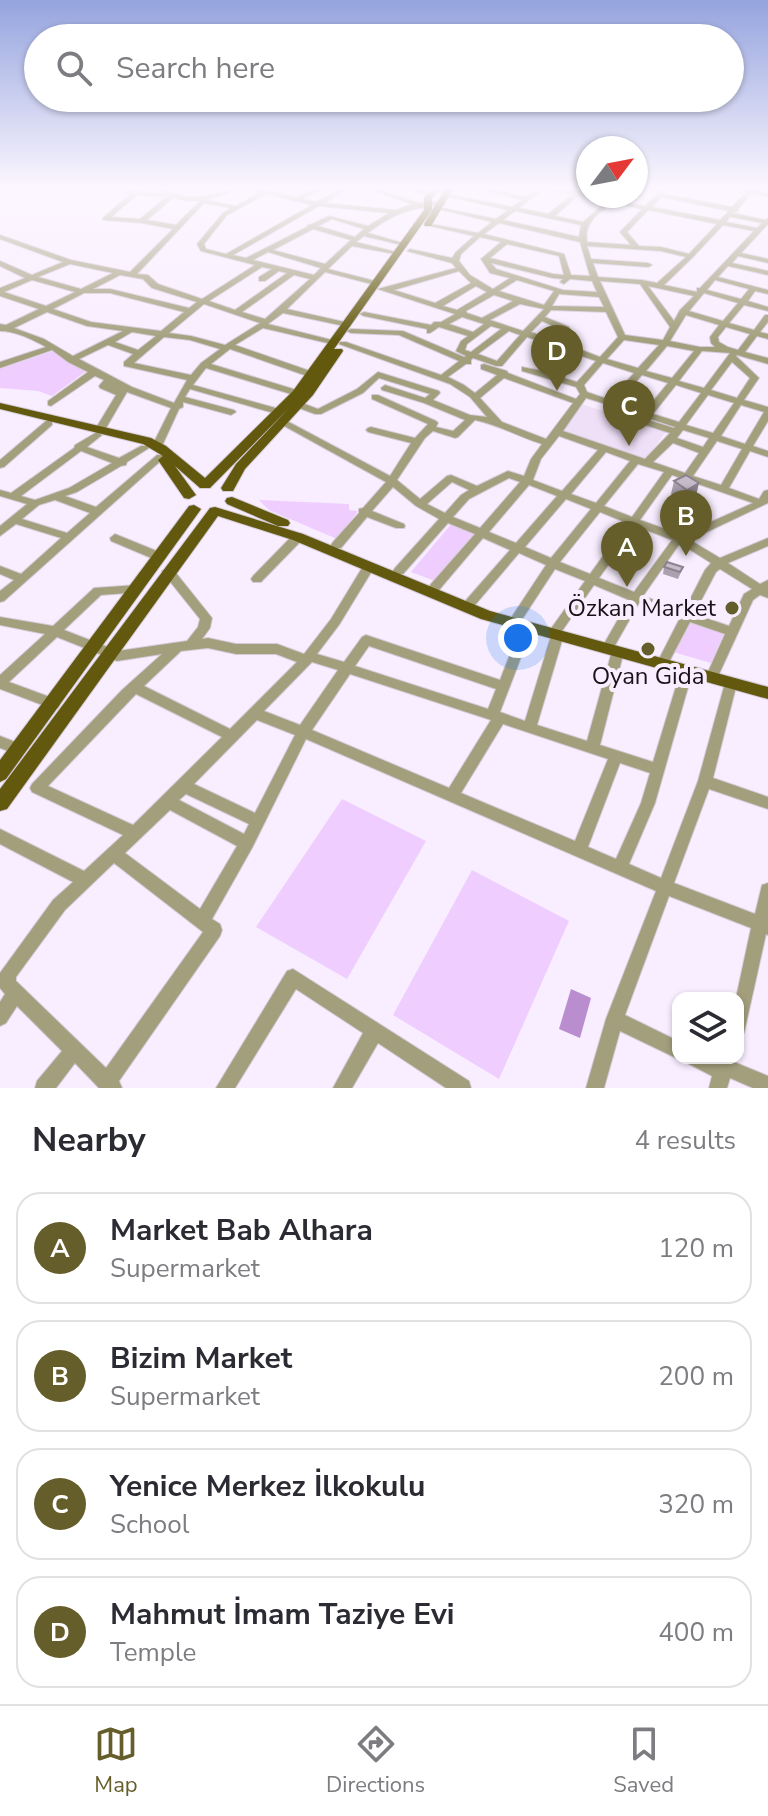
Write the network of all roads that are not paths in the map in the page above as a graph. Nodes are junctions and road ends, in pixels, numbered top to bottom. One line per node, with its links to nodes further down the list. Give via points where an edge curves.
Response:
1 (8, 240): 33 (street)
2 (164, 240): 44 (street)
3 (204, 240): 27 (street, via 203,250)
4 (255, 240): 27 (street)
5 (274, 240): 20 (street)
6 (285, 240): 20 (street)
7 (355, 240): 40 (street)
8 (371, 240): 24 (street)
9 (371, 240): 24 (street)
10 (410, 240): 24 (main road)
11 (413, 240): 24 (main road)
12 (473, 240): 37 (street, via 458,253)
13 (498, 240): 19 (street)
14 (556, 240): 26 (street)
15 (575, 240): 21 (street)
16 (630, 240): 22 (street)
17 (707, 240): 28 (street)
18 (751, 240): 25 (street)
19 (503, 241): 26 (street); 30 (street)
20 (281, 242): 23 (street)
21 (583, 242): 22 (street); 32 (street)
22 (637, 247): 28 (street)
23 (267, 250): 31 (street); 40 (street)
24 (404, 250): 37 (street); 57 (main road)
25 (737, 254): 29 (street); 36 (street)
26 (562, 255): 46 (street)
27 (227, 256): 31 (street)
28 (691, 256): 56 (street)
29 (766, 258)
30 (485, 259): 46 (street); 49 (street, via 493,271)
31 (248, 260): 35 (street)
32 (589, 261): 38 (street); 50 (street)
33 (69, 262): 43 (street); 47 (street)
34 (0, 263): 47 (street)
35 (261, 264): 39 (street); 66 (street)
36 (728, 264): 42 (street); 51 (street)
37 (457, 265): 54 (street); 57 (street)
38 (648, 265)
39 (279, 268): 41 (street); 52 (street)
40 (325, 268): 45 (street); 48 (street)
41 (293, 272): 48 (street); 76 (street)
42 (768, 273)
43 (117, 274): 44 (street); 59 (street)
44 (132, 275): 66 (street)
45 (349, 276): 55 (street); 57 (street)
46 (568, 277): 50 (street); 60 (street)
47 (32, 278): 59 (street); 61 (street)
48 (316, 278): 73 (street)
49 (516, 278): 60 (street); 64 (street)
50 (596, 278): 53 (street); 65 (street)
51 (714, 278): 58 (street); 62 (street)
52 (262, 279)
53 (642, 282): 56 (street); 90 (street)
54 (476, 283): 64 (street); 69 (street)
55 (339, 285)
56 (659, 285): 62 (street)
57 (382, 288): 69 (street); 79 (main road); 87 (main road)
58 (754, 288): 63 (street); 68 (street)
59 (80, 291): 71 (street); 75 (street, via 110,291)
60 (558, 291): 65 (street); 70 (street)
61 (0, 292): 71 (street)
62 (698, 292): 68 (street); 78 (street)
63 (768, 292)
64 (496, 293): 67 (street); 77 (street)
65 (603, 295): 74 (street)
66 (204, 301): 75 (street); 76 (street)
67 (519, 301): 70 (street); 82 (street)
68 (743, 302): 72 (street); 85 (street)
69 (438, 305): 77 (street)
70 (549, 308): 74 (street); 80 (street)
71 (46, 309): 86 (street); 91 (street)
72 (768, 309)
73 (281, 310): 83 (street); 87 (street)
74 (610, 310): 96 (street)
75 (190, 311): 92 (street)
76 (237, 312): 83 (street)
77 (461, 312): 82 (street); 84 (street)
78 (683, 312): 85 (street); 90 (street)
79 (364, 314): 87 (main road); 88 (street)
80 (540, 317): 93 (street); 104 (street, via 568,330)
81 (768, 317): 94 (street)
82 (488, 321): 89 (street); 95 (street)
83 (264, 323): 100 (street); 103 (street)
84 (442, 325): 88 (street); 95 (street)
85 (726, 325): 94 (street); 106 (street, via 715,343)
86 (2, 328): 102 (street)
87 (349, 328): 98 (street, via 400,333); 100 (main road)
88 (432, 328): 98 (street)
89 (508, 328): 93 (street); 108 (street)
90 (673, 329): 96 (street); 101 (street)
91 (129, 331): 92 (street); 99 (street)
92 (165, 334): 103 (street); 107 (street)
93 (525, 334): 104 (street); 108 (street, via 499,364)
94 (754, 334): 97 (street); 106 (street)
95 (474, 335): 108 (street, via 460,351)
96 (627, 337): 101 (street); 110 (street)
97 (768, 337)
98 (421, 341): 108 (street)
99 (108, 342): 107 (street); 109 (street)
100 (338, 343): 112 (street); 119 (main road); 131 (main road)
101 (665, 343): 105 (street); 117 (street)
102 (53, 347): 109 (street); 113 (street)
103 (227, 347): 114 (street); 119 (street)
104 (568, 348): 110 (street); 121 (street)
105 (700, 349): 106 (street); 124 (street)
106 (733, 353): 111 (street); 128 (street); 134 (street, via 755,378)
107 (140, 354): 123 (street, via 127,364)
108 (469, 358): 118 (street); 122 (street)
109 (71, 360): 116 (street)
110 (601, 360): 117 (street); 125 (street)
111 (768, 361)
112 (395, 362): 120 (street); 122 (street)
113 (0, 365)
114 (204, 365): 123 (street); 131 (street)
115 (525, 369): 121 (street)
116 (94, 372): 127 (street, via 109,380 103,386); 135 (street)
117 (641, 372): 124 (street); 137 (street)
118 (504, 373): 129 (street); 132 (street)
119 (310, 374): 131 (main road)
120 (378, 375): 133 (street, via 436,393); 140 (street, via 360,391)
121 (544, 375): 125 (street)
122 (442, 378): 129 (street)
123 (190, 382): 136 (street); 143 (street)
124 (672, 382): 128 (street); 142 (street)
125 (579, 385): 132 (street)
126 (385, 388): 133 (street)
127 (122, 390): 136 (street); 150 (street)
128 (705, 391): 134 (street); 152 (street)
129 (477, 396): 145 (street)
130 (375, 397): 147 (street, via 433,423)
131 (298, 399): 140 (street); 143 (main road)
132 (580, 399): 137 (street); 151 (street)
133 (427, 401): 144 (street)
134 (739, 401): 141 (street); 153 (street)
135 (51, 403)
136 (180, 403): 139 (street); 159 (street)
137 (609, 407): 142 (street); 152 (street)
138 (0, 409): 146 (main road); 150 (main road)
139 (231, 412)
140 (318, 412): 148 (street)
141 (768, 412): 157 (street)
142 (647, 415): 152 (street)
143 (281, 417): 148 (street); 162 (main road); 175 (main road, via 246,460)
144 (471, 419): 145 (street); 147 (street, via 455,435)
145 (496, 422): 155 (street)
146 (49, 423): 150 (main road); 165 (street)
147 (431, 428): 154 (street)
148 (298, 429): 169 (street)
149 (371, 430): 154 (street)
150 (99, 431): 156 (street); 159 (main road)
151 (557, 432): 155 (street); 158 (street)
152 (676, 432): 153 (street); 160 (street); 163 (street)
153 (713, 437): 157 (street); 160 (street)
154 (417, 442): 169 (street)
155 (548, 443): 170 (street)
156 (78, 447): 164 (street); 177 (street)
157 (747, 448): 161 (street); 173 (street)
158 (604, 449): 163 (street); 176 (street)
159 (154, 450): 164 (street); 166 (main road); 179 (main road); 186 (street)
160 (704, 451): 168 (street)
161 (768, 454)
162 (231, 456): 166 (main road, via 209,468); 171 (main road)
163 (641, 462): 167 (street); 183 (street)
164 (123, 463): 178 (street)
165 (0, 465)
166 (182, 467): 171 (main road)
167 (669, 472): 168 (street); 189 (street)
168 (687, 478): 173 (street)
169 (392, 481): 182 (street); 185 (street)
170 (527, 481): 172 (street, via 508,474); 176 (street); 192 (street)
171 (206, 485): 175 (main road); 179 (main road)
172 (477, 490): 182 (street, via 451,478); 187 (street)
173 (723, 490): 180 (street)
174 (0, 493): 177 (street)
175 (230, 494): 184 (main road); 198 (main road)
176 (563, 495): 183 (street); 199 (street)
177 (14, 496): 181 (street)
178 (58, 497): 181 (street); 186 (street)
179 (191, 502): 184 (main road); 202 (main road)
180 (767, 502): 196 (street)
181 (35, 503): 188 (street)
182 (420, 504): 187 (street)
183 (598, 508): 189 (street); 200 (street)
184 (215, 511): 194 (main road); 202 (main road)
185 (363, 511): 190 (street); 198 (street)
186 (99, 512): 193 (street)
187 (445, 518): 192 (street); 205 (street)
188 (14, 520): 191 (street); 193 (street)
189 (634, 522): 196 (street); 208 (street)
190 (400, 526)
191 (0, 532)
192 (482, 533): 199 (street); 209 (street)
193 (68, 537): 206 (street)
194 (298, 537): 203 (main road); 207 (street)
195 (115, 538): 202 (street)
196 (681, 539): 201 (street); 213 (street)
197 (768, 542): 201 (street)
198 (337, 545): 205 (main road)
199 (517, 547): 200 (street); 214 (street)
200 (554, 562): 208 (street); 217 (street)
201 (719, 563): 211 (street); 215 (street)
202 (164, 564): 210 (main road); 221 (street, via 206,618 204,628); 223 (main road)
203 (369, 566): 217 (main road, via 455,603); 224 (street)
204 (0, 570): 206 (street)
205 (399, 571): 209 (main road)
206 (21, 578): 212 (street)
207 (257, 579)
208 (592, 579): 213 (street); 219 (street)
209 (435, 587): 214 (main road)
210 (137, 589): 218 (street, via 98,591); 223 (main road)
211 (765, 589): 220 (street, via 748,597)
212 (0, 598)
213 (636, 598): 215 (street); 222 (street)
214 (471, 602): 217 (main road)
215 (686, 616): 220 (street); 225 (street)
216 (0, 621): 218 (street)
217 (522, 622): 219 (main road); 231 (street)
218 (54, 631): 223 (street); 230 (street)
219 (557, 632): 222 (main road); 238 (street)
220 (732, 632): 228 (street)
221 (184, 647): 223 (street, via 117,656); 224 (street, via 208,643 277,649); 233 (street)
222 (614, 648): 225 (main road); 227 (main road); 242 (street)
223 (101, 651): 235 (main road); 251 (main road)
224 (307, 658): 226 (street); 236 (street)
225 (665, 659): 228 (main road)
226 (345, 668): 231 (street, via 366,640); 237 (street); 239 (street)
227 (687, 670): 229 (main road); 245 (street)
228 (714, 672): 232 (main road)
229 (731, 683): 234 (main road); 247 (street)
230 (0, 684): 235 (street)
231 (504, 686): 237 (street)
232 (768, 686)
233 (136, 688): 240 (street); 254 (street, via 37,788)
234 (768, 693)
235 (53, 704): 243 (main road)
236 (254, 713): 239 (street); 240 (street)
237 (496, 716): 238 (street); 249 (street)
238 (530, 727): 242 (street)
239 (303, 732): 249 (street); 253 (street)
240 (232, 736): 248 (street)
241 (0, 742): 243 (street)
242 (592, 748): 244 (street)
243 (18, 749): 246 (main road)
244 (616, 756): 245 (street); 257 (street)
245 (657, 769): 259 (street)
246 (0, 774)
247 (705, 781): 252 (street); 261 (street)
248 (184, 786): 250 (street); 253 (street)
249 (453, 794): 257 (street)
250 (168, 802): 254 (street); 256 (street)
251 (0, 803)
252 (768, 803)
253 (257, 821): 256 (street)
254 (136, 834): 258 (street)
255 (0, 836): 260 (street)
256 (247, 843): 263 (street)
257 (579, 850): 259 (street)
258 (115, 854): 260 (street); 263 (street)
259 (620, 867): 261 (street)
260 (85, 880): 265 (street, via 59,905 8,974 7,984)
261 (665, 887): 264 (street); 268 (street)
262 (768, 890): 264 (street)
263 (202, 921): 274 (street, via 214,930)
264 (763, 926): 266 (street)
265 (16, 993): 267 (street); 271 (street)
266 (744, 1009)
267 (0, 1017)
268 (615, 1019): 270 (street); 279 (street)
269 (374, 1032): 276 (street, via 293,977); 277 (street); 278 (street)
270 (672, 1047)
271 (75, 1049): 274 (street); 275 (street)
272 (722, 1071): 273 (street)
273 (768, 1085)
274 (110, 1086)
275 (44, 1088)
276 (225, 1088)
277 (342, 1088)
278 (462, 1088)
279 (595, 1088)

